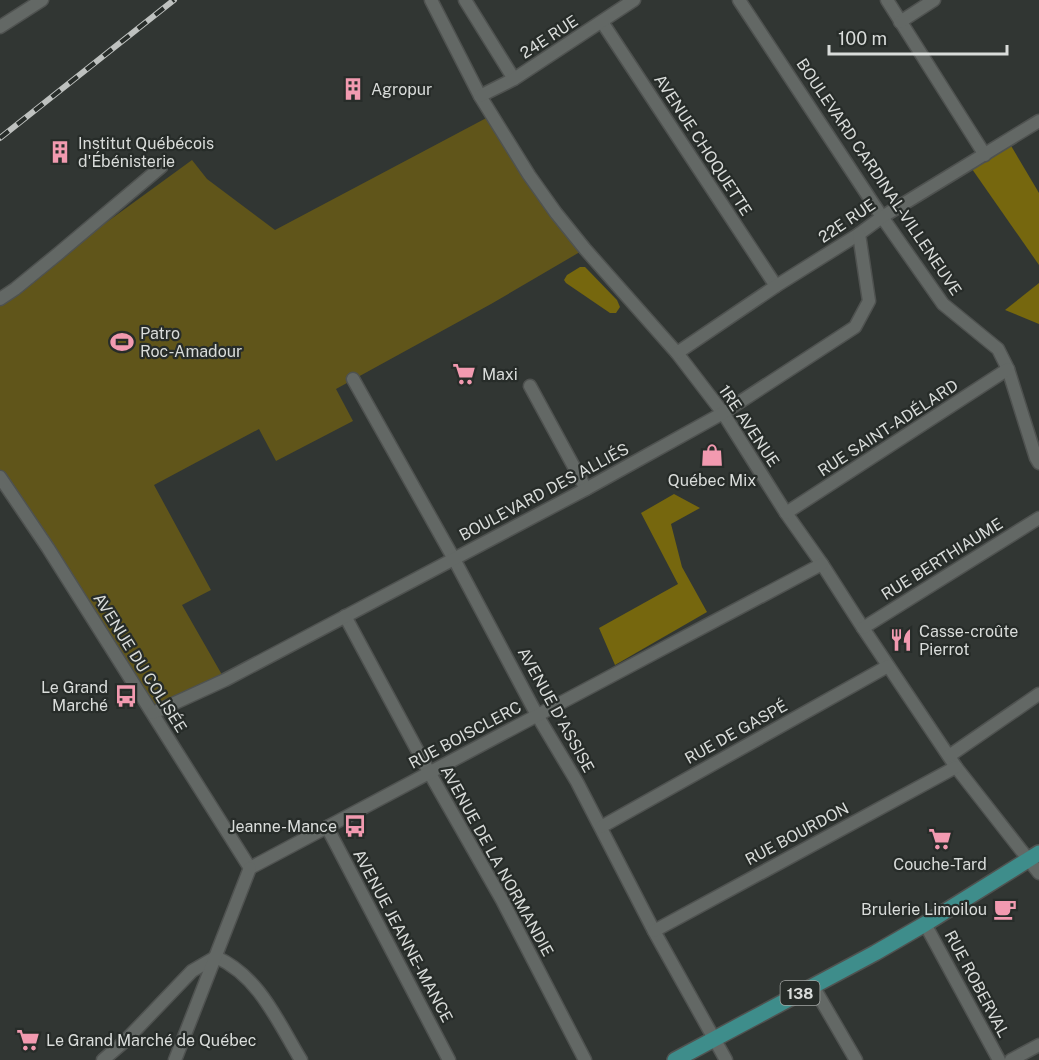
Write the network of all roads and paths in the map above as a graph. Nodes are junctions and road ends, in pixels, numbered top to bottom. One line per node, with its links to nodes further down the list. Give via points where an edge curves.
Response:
1 (42, 0): 10 (street)
2 (431, 0): 12 (street, 1RE AVENUE)
3 (465, 0): 11 (street)
4 (634, 0): 8 (street, 24E RUE)
5 (740, 0): 16 (street, BOULEVARD CARDINAL-VILLENEUVE)
6 (887, 0): 9 (street)
7 (934, 0): 9 (street)
8 (602, 22): 11 (street, 24E RUE); 18 (street, AVENUE CHOQUETTE)
9 (900, 22): 14 (street)
10 (0, 27)
11 (514, 79): 12 (street, 24E RUE)
12 (480, 96): 20 (street, 1RE AVENUE, via 556,213)
13 (1039, 121): 14 (street, 22E RUE)
14 (985, 155): 16 (street, 22E RUE)
15 (161, 167): 19 (street)
16 (882, 217): 17 (street, 22E RUE); 21 (street, BOULEVARD CARDINAL-VILLENEUVE, via 943,304 998,349)
17 (859, 234): 18 (street, 22E RUE); 24 (street, BOULEVARD DES ALLIÉS, via 868,301 855,327)
18 (776, 286): 20 (street, 22E RUE)
19 (0, 299)
20 (677, 353): 24 (street, 1RE AVENUE)
21 (1008, 369): 25 (street, BOULEVARD CARDINAL-VILLENEUVE); 28 (street, RUE SAINT-ADÉLARD)
22 (353, 379): 30 (street, AVENUE D'ASSISE)
23 (530, 386): 27 (street)
24 (723, 412): 27 (street, BOULEVARD DES ALLIÉS); 28 (street, 1RE AVENUE)
25 (1039, 463)
26 (0, 477): 36 (street, AVENUE DU COLISÉE)
27 (586, 489): 30 (street, BOULEVARD DES ALLIÉS)
28 (786, 513): 31 (street, 1RE AVENUE)
29 (1039, 518): 33 (street, RUE BERTHIAUME)
30 (454, 559): 32 (street, BOULEVARD DES ALLIÉS); 37 (street, AVENUE D'ASSISE)
31 (822, 564): 33 (street, 1RE AVENUE); 37 (street, RUE BOISCLERC)
32 (345, 616): 36 (street, BOULEVARD DES ALLIÉS, via 225,680); 40 (street, AVENUE DE LA NORMANDIE)
33 (863, 628): 34 (street, 1RE AVENUE)
34 (888, 666): 38 (street, 1RE AVENUE); 42 (street, RUE DE GASPÉ)
35 (1039, 694): 38 (street)
36 (153, 713): 44 (street, AVENUE DU COLISÉE)
37 (537, 715): 40 (street, RUE BOISCLERC); 42 (street, AVENUE D'ASSISE)
38 (949, 756): 39 (street, 1RE AVENUE)
39 (956, 767): 43 (street, 1RE AVENUE); 47 (street, RUE BOURDON)
40 (429, 772): 41 (street, RUE BOISCLERC); 56 (street, AVENUE DE LA NORMANDIE, via 502,900)
41 (327, 827): 44 (street, RUE BOISCLERC); 55 (street, AVENUE JEANNE-MANCE)
42 (601, 827): 47 (street, AVENUE D'ASSISE)
43 (1033, 857): 45 (street, 1RE AVENUE); 46 (main road, 138)
44 (250, 868): 48 (street)
45 (1039, 873)
46 (925, 924): 49 (main road, 138); 60 (street, RUE ROBERVAL)
47 (654, 931): 50 (street, AVENUE D'ASSISE)
48 (216, 957): 52 (street, via 192,971); 53 (street); 54 (street, via 230,963 259,990)
49 (813, 986): 50 (main road, 138); 59 (street)
50 (714, 1039): 57 (main road, 138); 58 (street, AVENUE D'ASSISE)
51 (1039, 1045): 61 (street)
52 (103, 1060)
53 (174, 1060)
54 (301, 1060)
55 (449, 1060)
56 (585, 1060)
57 (675, 1060)
58 (726, 1060)
59 (856, 1060)
60 (999, 1060)
61 (1011, 1060)

